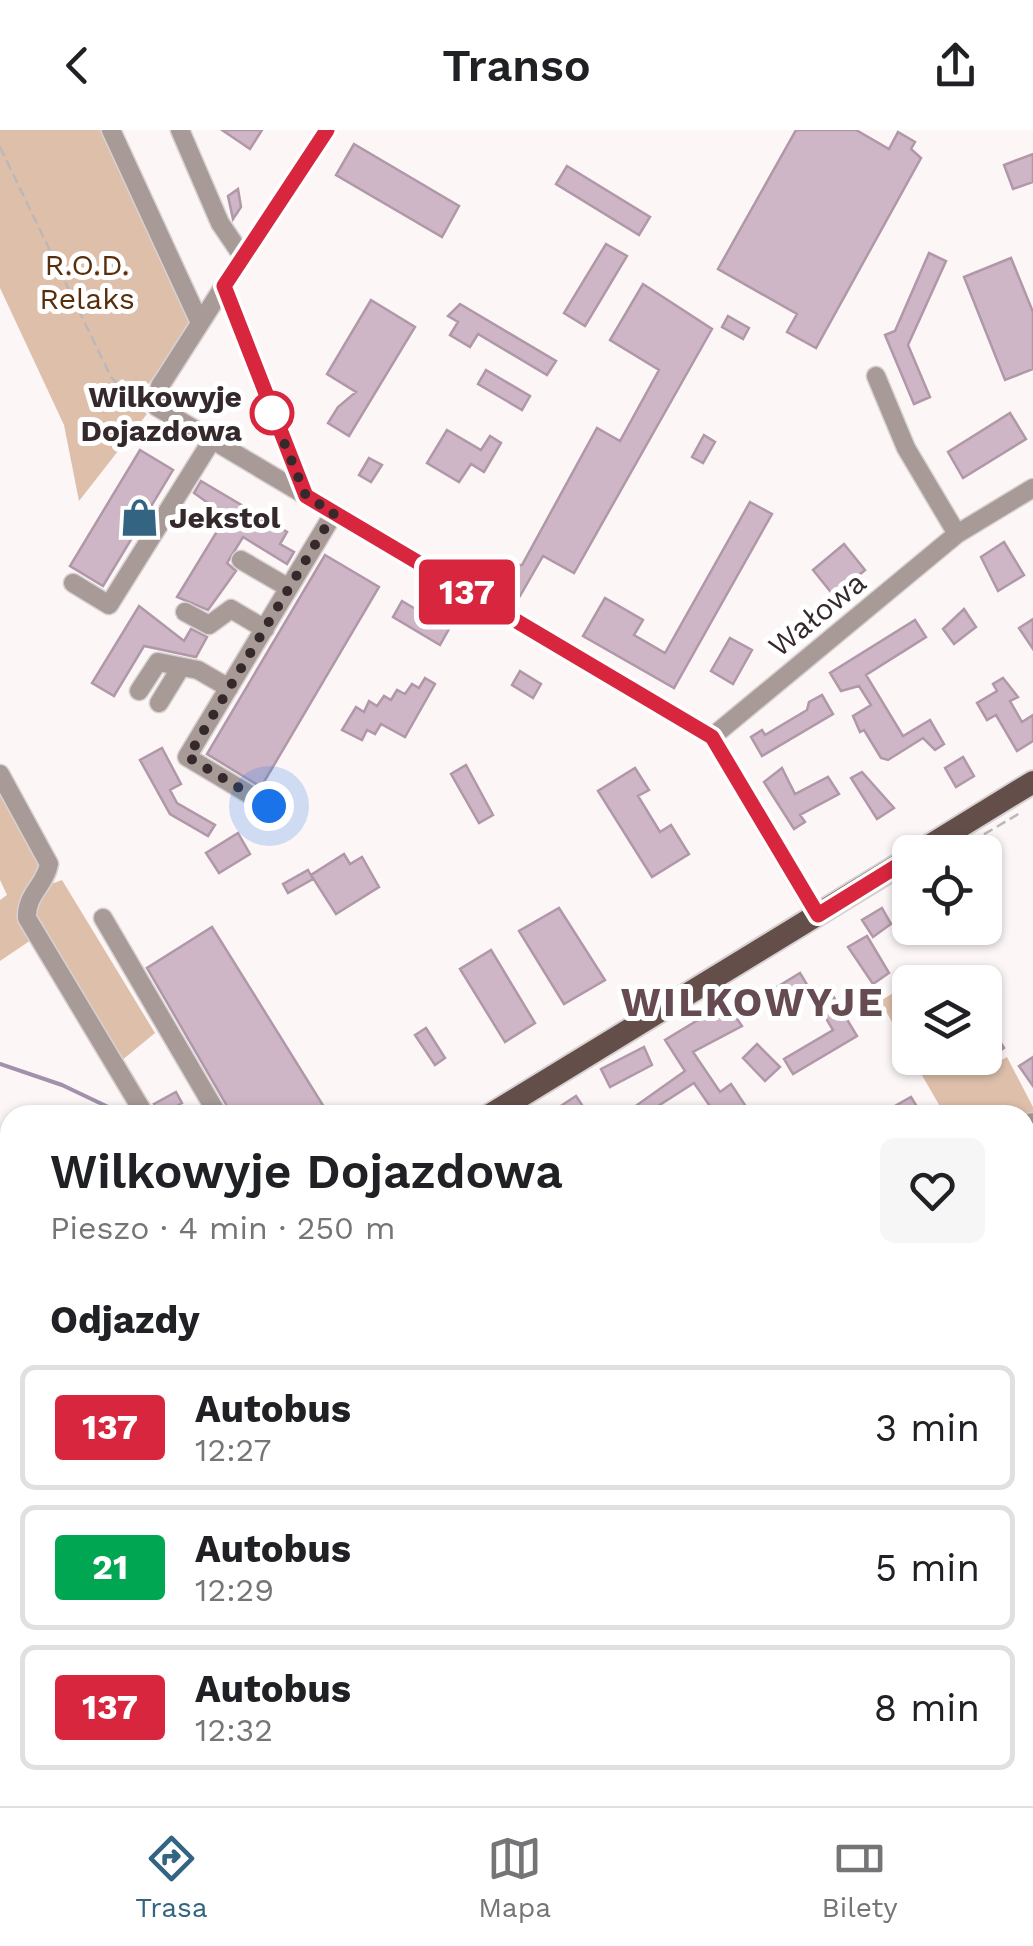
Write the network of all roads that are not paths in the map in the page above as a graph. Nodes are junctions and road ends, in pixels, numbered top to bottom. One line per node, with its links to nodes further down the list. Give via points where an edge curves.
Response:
1 (110, 130): 6 (street)
2 (180, 130): 4 (street)
3 (327, 130): 4 (street)
4 (242, 257): 5 (street)
5 (224, 286): 6 (street); 10 (street)
6 (200, 323): 8 (street, via 155,403)
7 (876, 376): 12 (street, via 906,448)
8 (212, 440): 10 (street); 14 (street, via 109,605)
9 (1033, 488): 12 (street, Wałowa)
10 (306, 496): 11 (street)
11 (334, 513): 15 (street); 22 (street)
12 (958, 534): 22 (street, Wałowa)
13 (241, 560): 15 (street)
14 (73, 583)
15 (289, 588): 17 (street)
16 (186, 612): 17 (street, via 209,625 230,609)
17 (265, 628): 19 (street)
18 (181, 667): 19 (street); 20 (street, via 158,662); 21 (street)
19 (229, 688): 25 (street, via 188,757)
20 (140, 691)
21 (159, 703)
22 (712, 737): 28 (street)
23 (0, 774): 30 (street, via 48,864 27,918)
24 (1031, 790): 26 (main road)
25 (269, 806)
26 (950, 835)
27 (892, 869): 28 (main road)
28 (818, 915): 32 (main road)
29 (103, 918): 31 (street)
30 (139, 1105)
31 (212, 1105)
32 (506, 1105)

